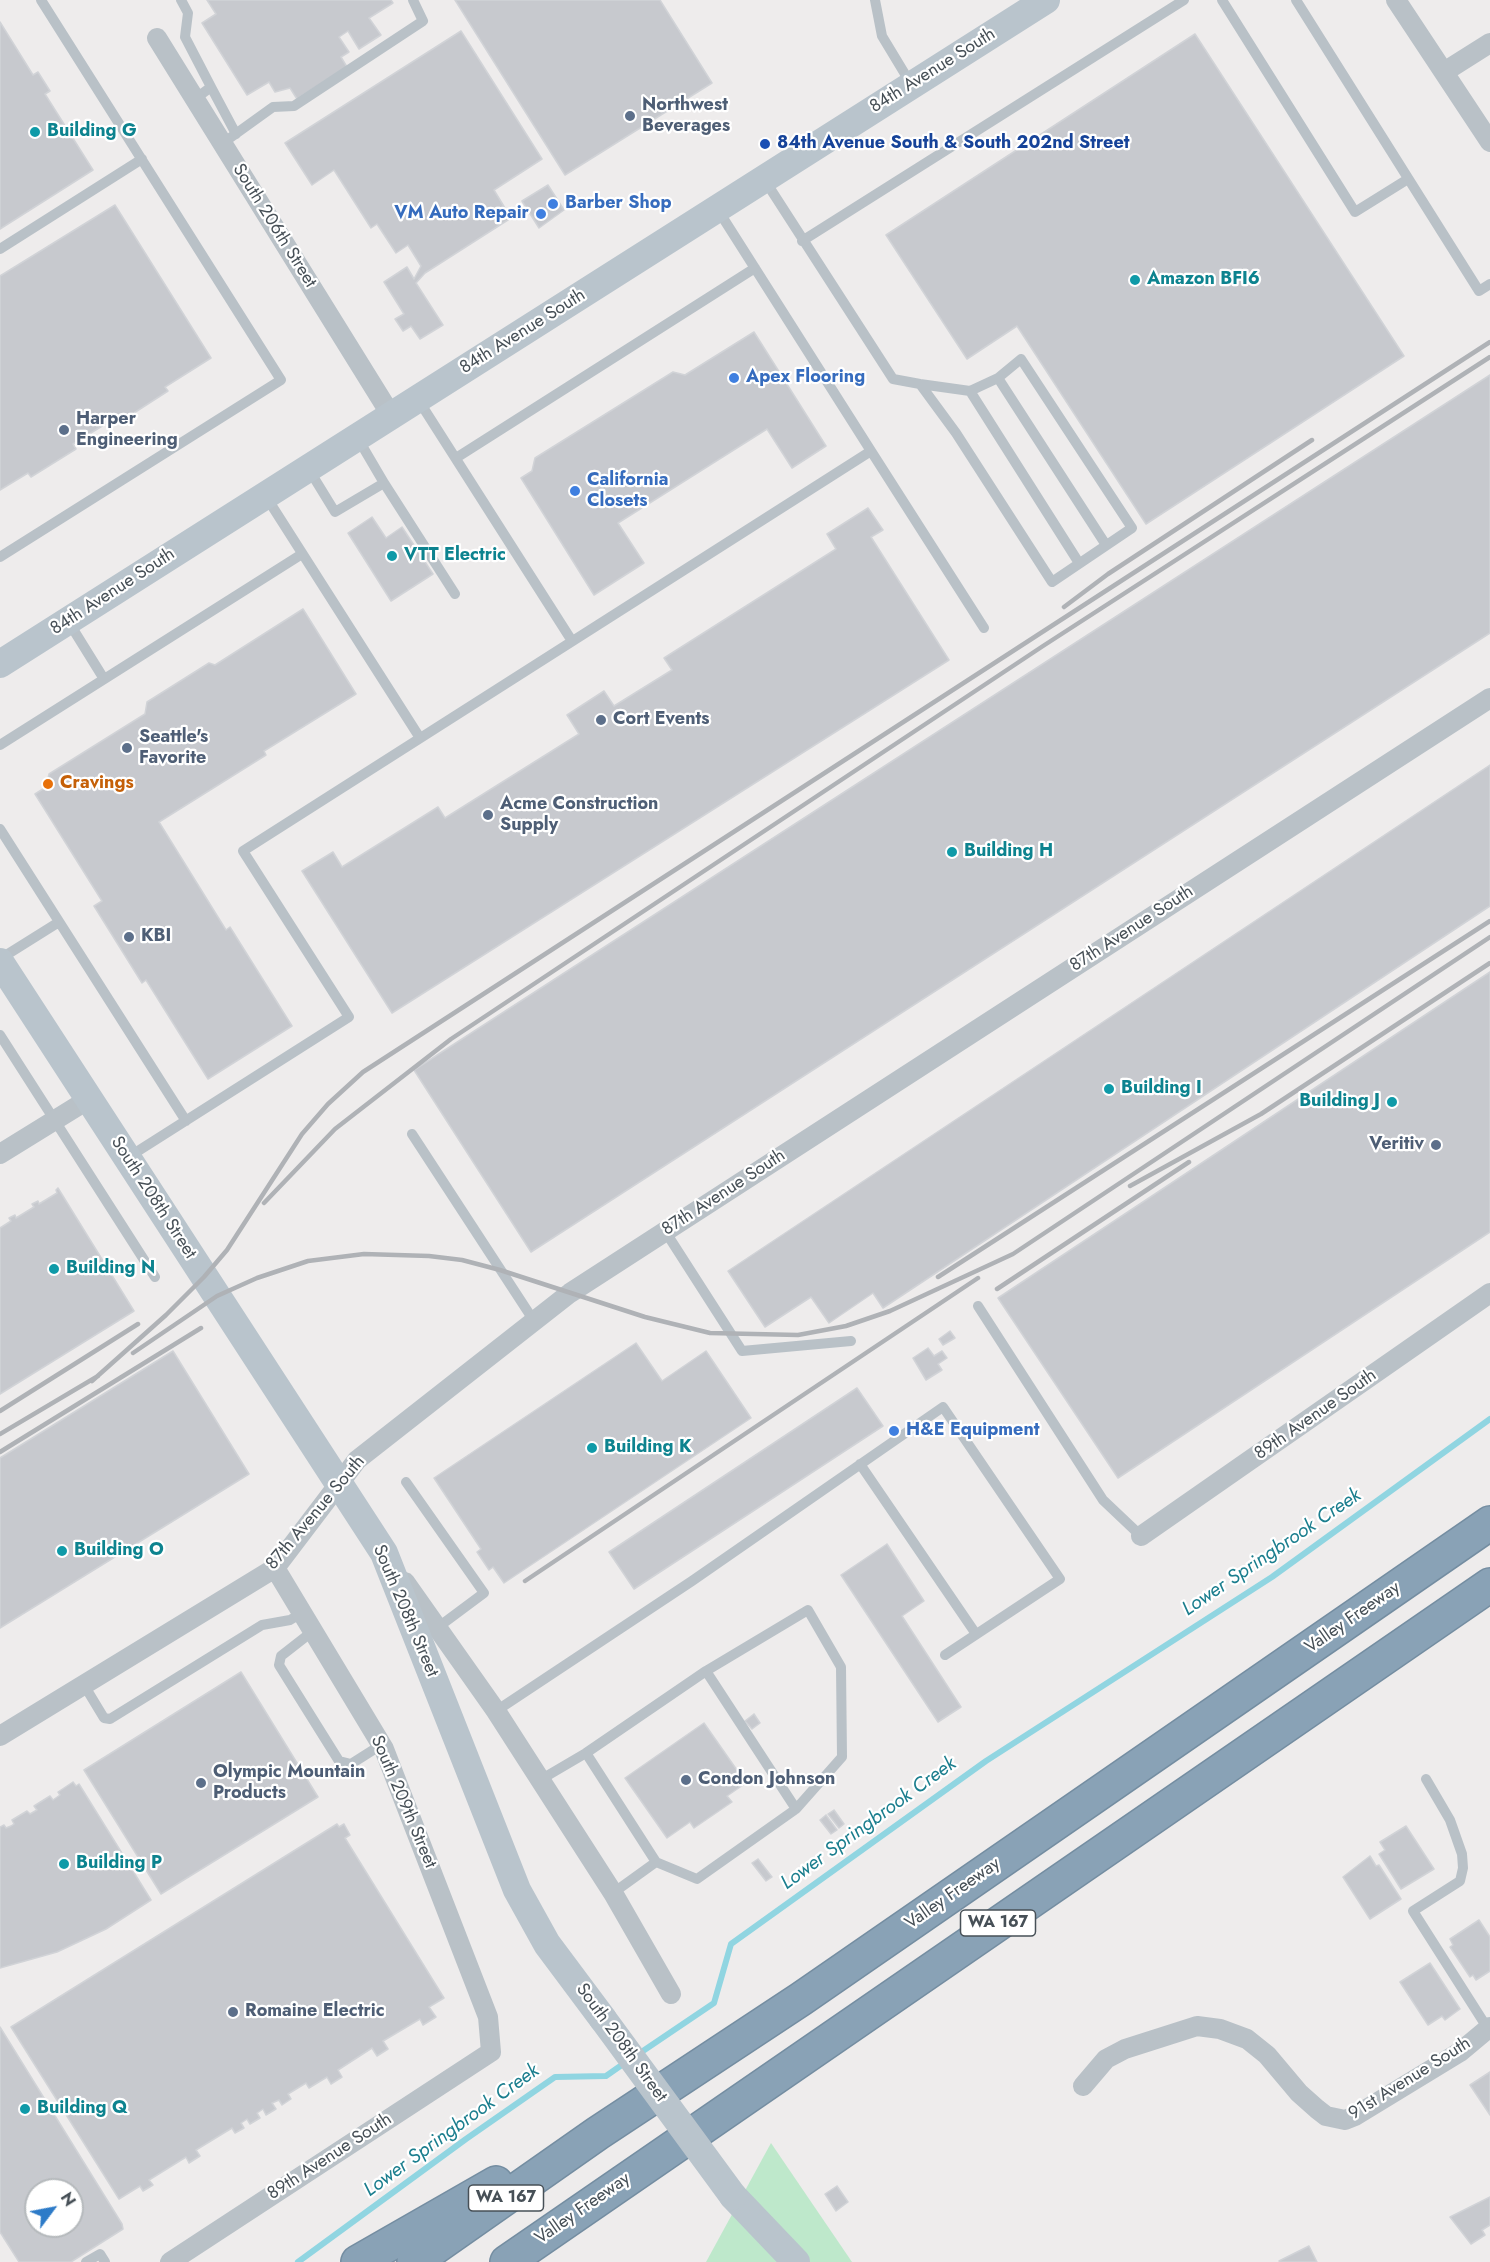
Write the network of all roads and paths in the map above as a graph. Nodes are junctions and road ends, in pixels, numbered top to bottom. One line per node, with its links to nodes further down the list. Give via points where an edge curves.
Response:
1 (41, 0): 17 (lane)
2 (181, 0): 14 (lane, via 188,13 185,37)
3 (413, 0): 16 (lane, via 423,21 294,106 273,107)
4 (875, 0): 13 (lane, via 882,36)
5 (1046, 0): 13 (street, 84th Avenue South)
6 (1184, 0): 21 (lane)
7 (1222, 0): 18 (lane, via 1355,212)
8 (1296, 0): 18 (lane)
9 (1396, 0): 12 (street)
10 (158, 38): 14 (street, South 206th Street)
11 (1490, 43): 12 (street)
12 (1444, 72): 15 (street)
13 (911, 85): 19 (street, 84th Avenue South)
14 (203, 93): 16 (street, South 206th Street)
15 (1488, 134)
16 (229, 139): 29 (street, South 206th Street)
17 (142, 159): 22 (lane); 38 (lane, via 281,380)
18 (1408, 178): 24 (lane, via 1479,291)
19 (764, 179): 20 (street, 84th Avenue South); 21 (lane)
20 (717, 208): 23 (lane); 28 (street, 84th Avenue South)
21 (802, 241): 26 (lane, via 893,379)
22 (0, 249)
23 (755, 268): 31 (lane); 32 (lane)
24 (1490, 284)
25 (998, 378): 27 (lane); 36 (lane); 36 (lane, via 1021,358 1132,528)
26 (921, 384): 27 (lane); 39 (lane, via 1052,582)
27 (970, 391): 39 (lane)
28 (418, 398): 29 (street, 84th Avenue South); 32 (lane)
29 (391, 415): 30 (street, 84th Avenue South)
30 (357, 436): 33 (street, 84th Avenue South); 34 (lane)
31 (871, 451): 42 (lane); 43 (lane)
32 (456, 458): 43 (lane)
33 (308, 468): 34 (lane, via 335,512); 35 (street, 84th Avenue South)
34 (384, 483): 40 (lane)
35 (265, 495): 37 (lane); 41 (street, 84th Avenue South)
36 (1106, 545): 39 (lane)
37 (302, 554): 45 (lane); 47 (lane)
38 (0, 557)
39 (1079, 563)
40 (455, 594)
41 (68, 621): 44 (street, 84th Avenue South); 45 (lane)
42 (984, 628)
43 (572, 641): 47 (lane)
44 (0, 664)
45 (104, 679): 48 (lane)
46 (1490, 698): 59 (street, 87th Avenue South)
47 (420, 738): 55 (lane, via 243,851 349,1017)
48 (0, 745)
49 (0, 829): 50 (lane)
50 (59, 922): 51 (lane); 55 (lane)
51 (0, 961): 53 (street, South 208th Street)
52 (0, 1035): 54 (lane)
53 (89, 1099): 54 (street); 58 (street, South 208th Street)
54 (55, 1120): 57 (street); 60 (lane)
55 (186, 1121): 58 (lane)
56 (412, 1134): 63 (lane)
57 (0, 1154)
58 (127, 1158): 67 (street, South 208th Street)
59 (665, 1231): 63 (street, 87th Avenue South); 64 (lane, via 742,1351)
60 (155, 1277)
61 (1490, 1293): 69 (street, 89th Avenue South)
62 (978, 1306): 69 (lane, via 1103,1500)
63 (534, 1321): 67 (street, 87th Avenue South, via 357,1460)
64 (851, 1341)
65 (860, 1464): 76 (lane); 76 (lane, via 944,1407 1060,1579); 80 (lane)
66 (406, 1482): 74 (lane, via 484,1593)
67 (339, 1484): 70 (street, South 208th Street); 71 (street, 87th Avenue South)
68 (1490, 1523): 93 (highway, Valley Freeway / WA 167, via 810,1992)
69 (1141, 1536)
70 (384, 1553): 74 (street); 100 (street, South 208th Street, bridge, via 517,1890 547,1944 733,2196)
71 (275, 1568): 73 (street, South 209th Street); 79 (street, 87th Avenue South)
72 (1490, 1585): 99 (highway, Valley Freeway / WA 167)
73 (302, 1613): 75 (street, South 209th Street); 79 (lane, via 290,1620 262,1625 110,1719 104,1718)
74 (437, 1628): 80 (street)
75 (313, 1631): 82 (street, South 209th Street); 82 (lane, via 281,1656 279,1665 339,1761 351,1764)
76 (976, 1634): 77 (lane)
77 (945, 1655)
78 (706, 1671): 83 (lane); 86 (lane); 86 (lane, via 808,1610 841,1667 842,1757)
79 (84, 1685): 81 (street, 87th Avenue South)
80 (496, 1711): 85 (street)
81 (0, 1736)
82 (381, 1745): 91 (street, South 209th Street, via 416,1826 488,2018)
83 (586, 1753): 85 (lane); 87 (lane)
84 (1426, 1779): 90 (lane, via 1453,1829 1463,1868 1460,1881 1413,1911)
85 (540, 1780): 88 (street)
86 (796, 1809): 87 (lane, via 697,1879)
87 (656, 1862): 88 (lane)
88 (613, 1893): 89 (street)
89 (671, 1994)
90 (1489, 2029): 92 (street, 91st Avenue South, via 1460,2052 1345,2120 1326,2116 1299,2093 1268,2055 1247,2039 1197,2026 1125,2049 1106,2059)
91 (491, 2052): 96 (street, 89th Avenue South)
92 (1083, 2086)
93 (598, 2133): 97 (highway, via 474,2193); 98 (highway, Valley Freeway / WA 167)
94 (86, 2262): 95 (lane, via 100,2254)
95 (105, 2262)
96 (170, 2262)
97 (358, 2262)
98 (414, 2262)
99 (507, 2262)
100 (796, 2262)

